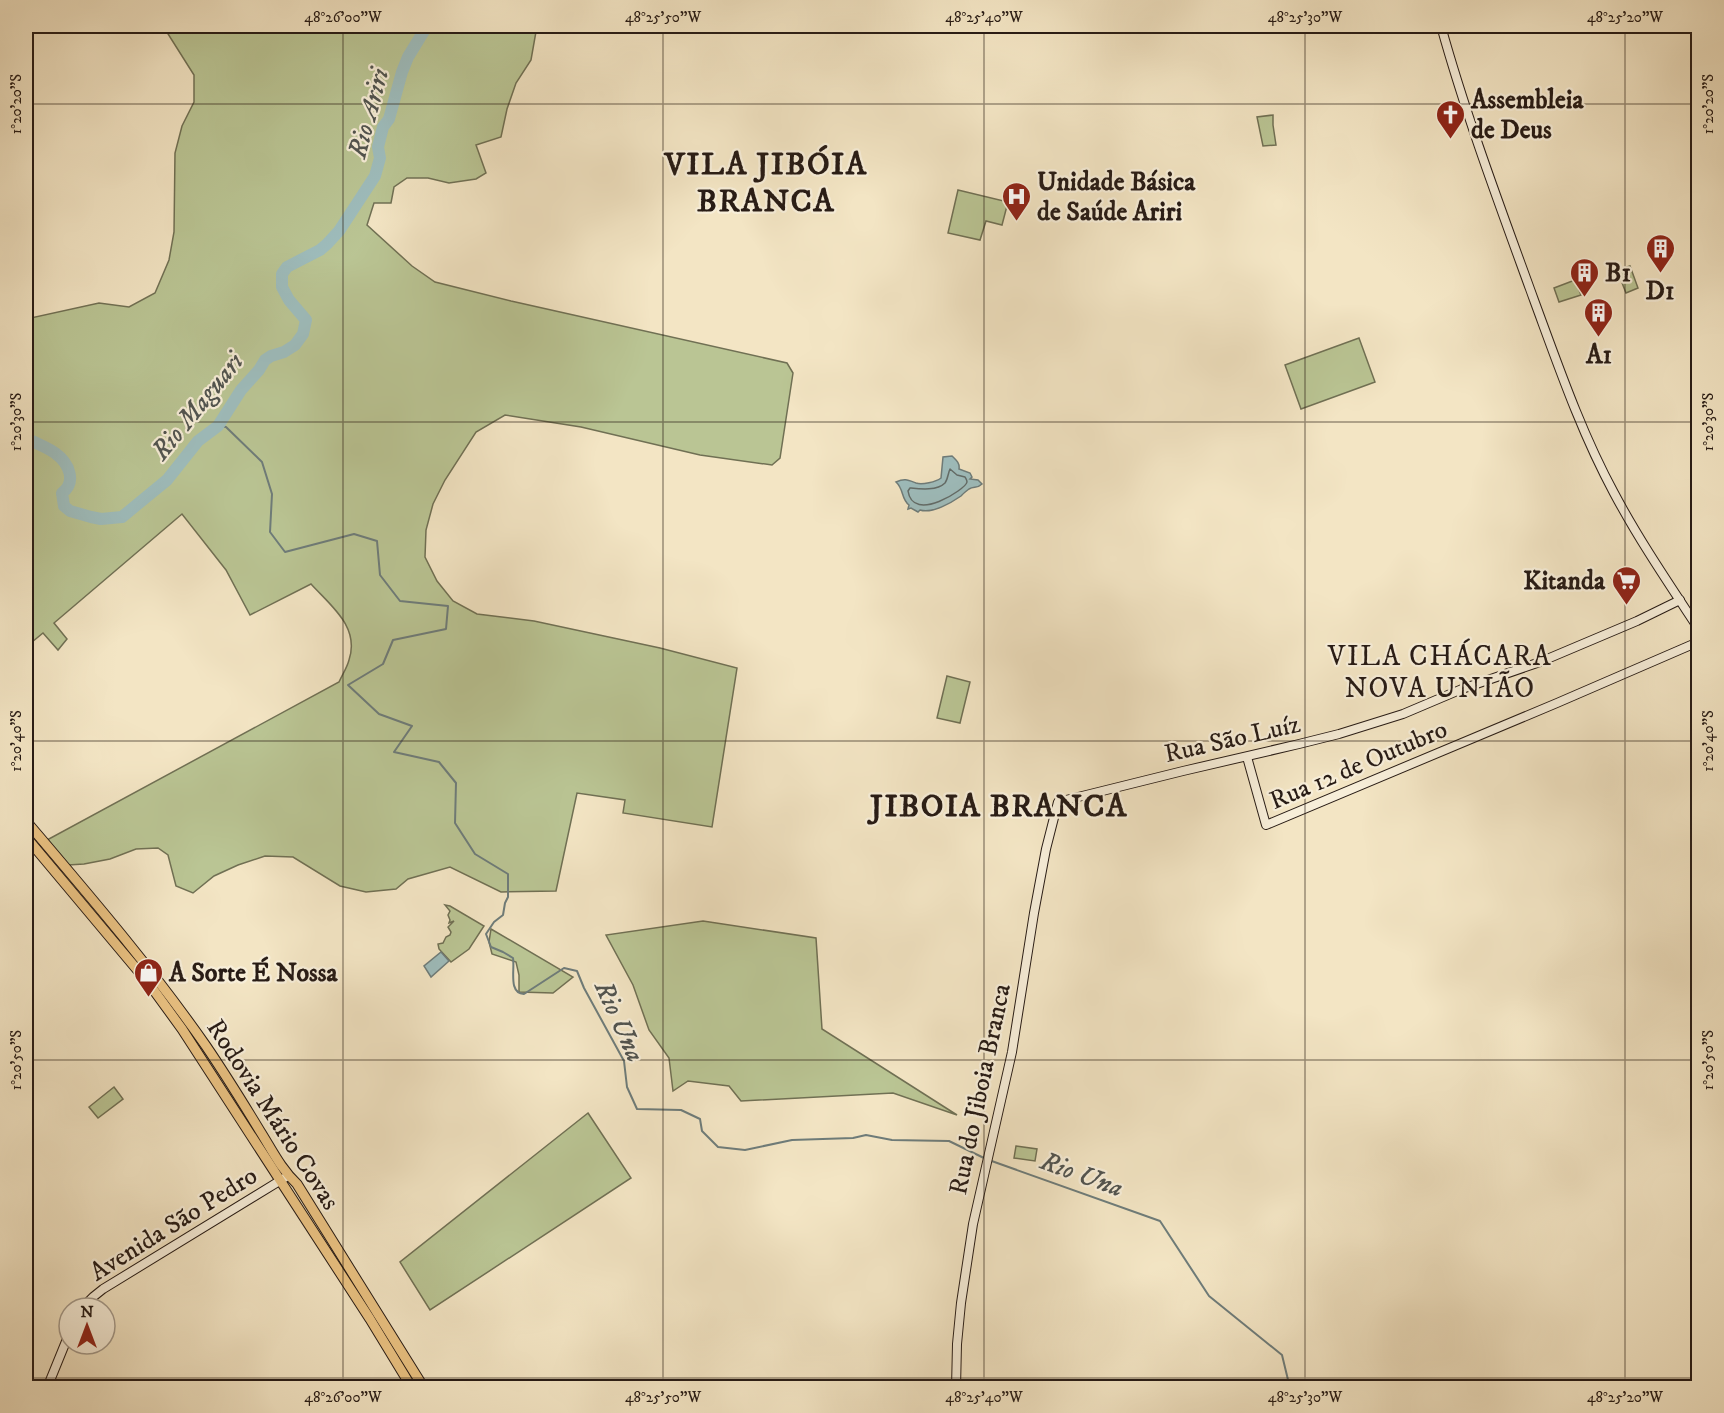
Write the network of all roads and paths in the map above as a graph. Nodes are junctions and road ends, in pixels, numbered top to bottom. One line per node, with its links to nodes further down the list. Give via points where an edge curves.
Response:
1 (1441, 26): 2 (main road, via 1477,142 1580,419 1613,491)
2 (1680, 600): 3 (main road); 5 (main road, Rua São Luíz, via 1550,658 1403,714)
3 (1698, 628)
4 (1698, 642): 5 (main road, Rua 12 de Outubro, via 1266,825)
5 (1247, 757): 6 (main road, Rua São Luíz)
6 (1058, 802): 17 (main road, Rua do Jiboia Branca, via 1036,903 1012,1052 973,1224 961,1303)
7 (26, 821): 9 (main road, Rodovia Mário Covas)
8 (26, 837): 10 (main road, Rodovia Mário Covas)
9 (65, 867): 10 (main road); 11 (main road, Rodovia Mário Covas, via 132,947 208,1049 261,1131)
10 (56, 874): 11 (main road, Rodovia Mário Covas, via 165,1005)
11 (284, 1178): 12 (main road, Avenida São Pedro); 15 (main road, Rodovia Mário Covas); 16 (main road, Rodovia Mário Covas, via 297,1184)
12 (94, 1296)
13 (60, 1356): 14 (main road)
14 (47, 1388)
15 (412, 1388)
16 (424, 1388)
17 (956, 1388)

